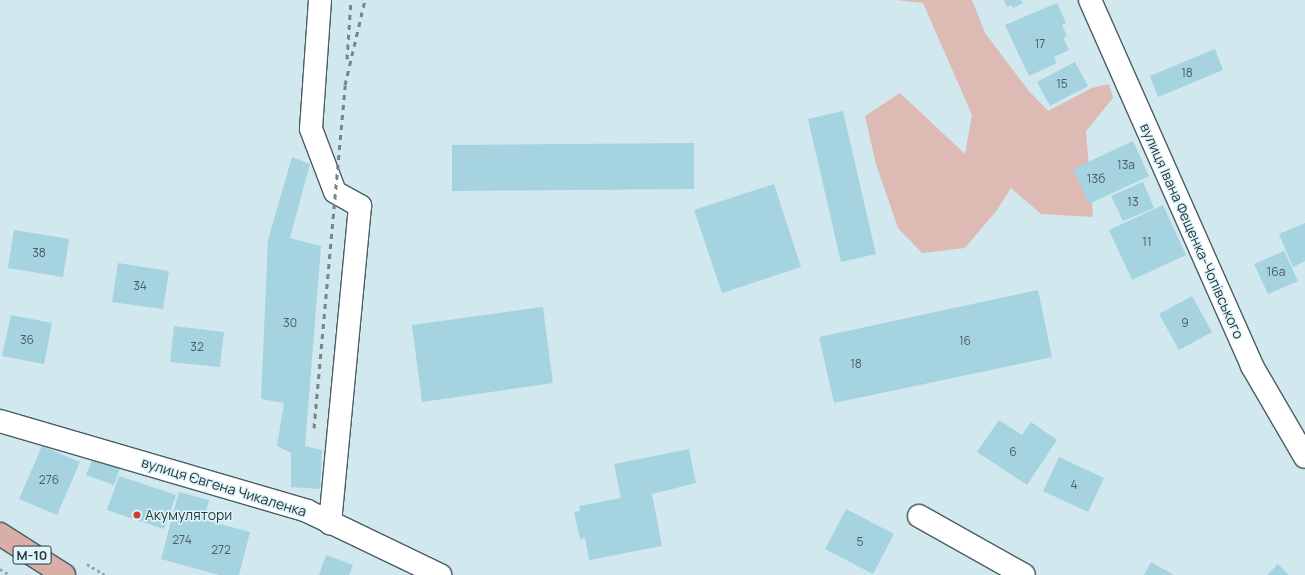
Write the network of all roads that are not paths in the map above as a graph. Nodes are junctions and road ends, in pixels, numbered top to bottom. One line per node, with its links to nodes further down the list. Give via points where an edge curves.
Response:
1 (320, 0): 6 (street, via 310,130 335,192 360,206)
2 (1090, 0): 4 (street, вулиця Івана Фещенка-Чопівського, via 1252,366)
3 (0, 421): 6 (street, вулиця Євгена Чикаленка, via 307,511)
4 (1305, 457)
5 (919, 516): 10 (street)
6 (330, 524): 9 (street, вулиця Євгена Чикаленка)
7 (0, 534): 8 (main road, М-10)
8 (64, 575)
9 (440, 575)
10 (1024, 575)

